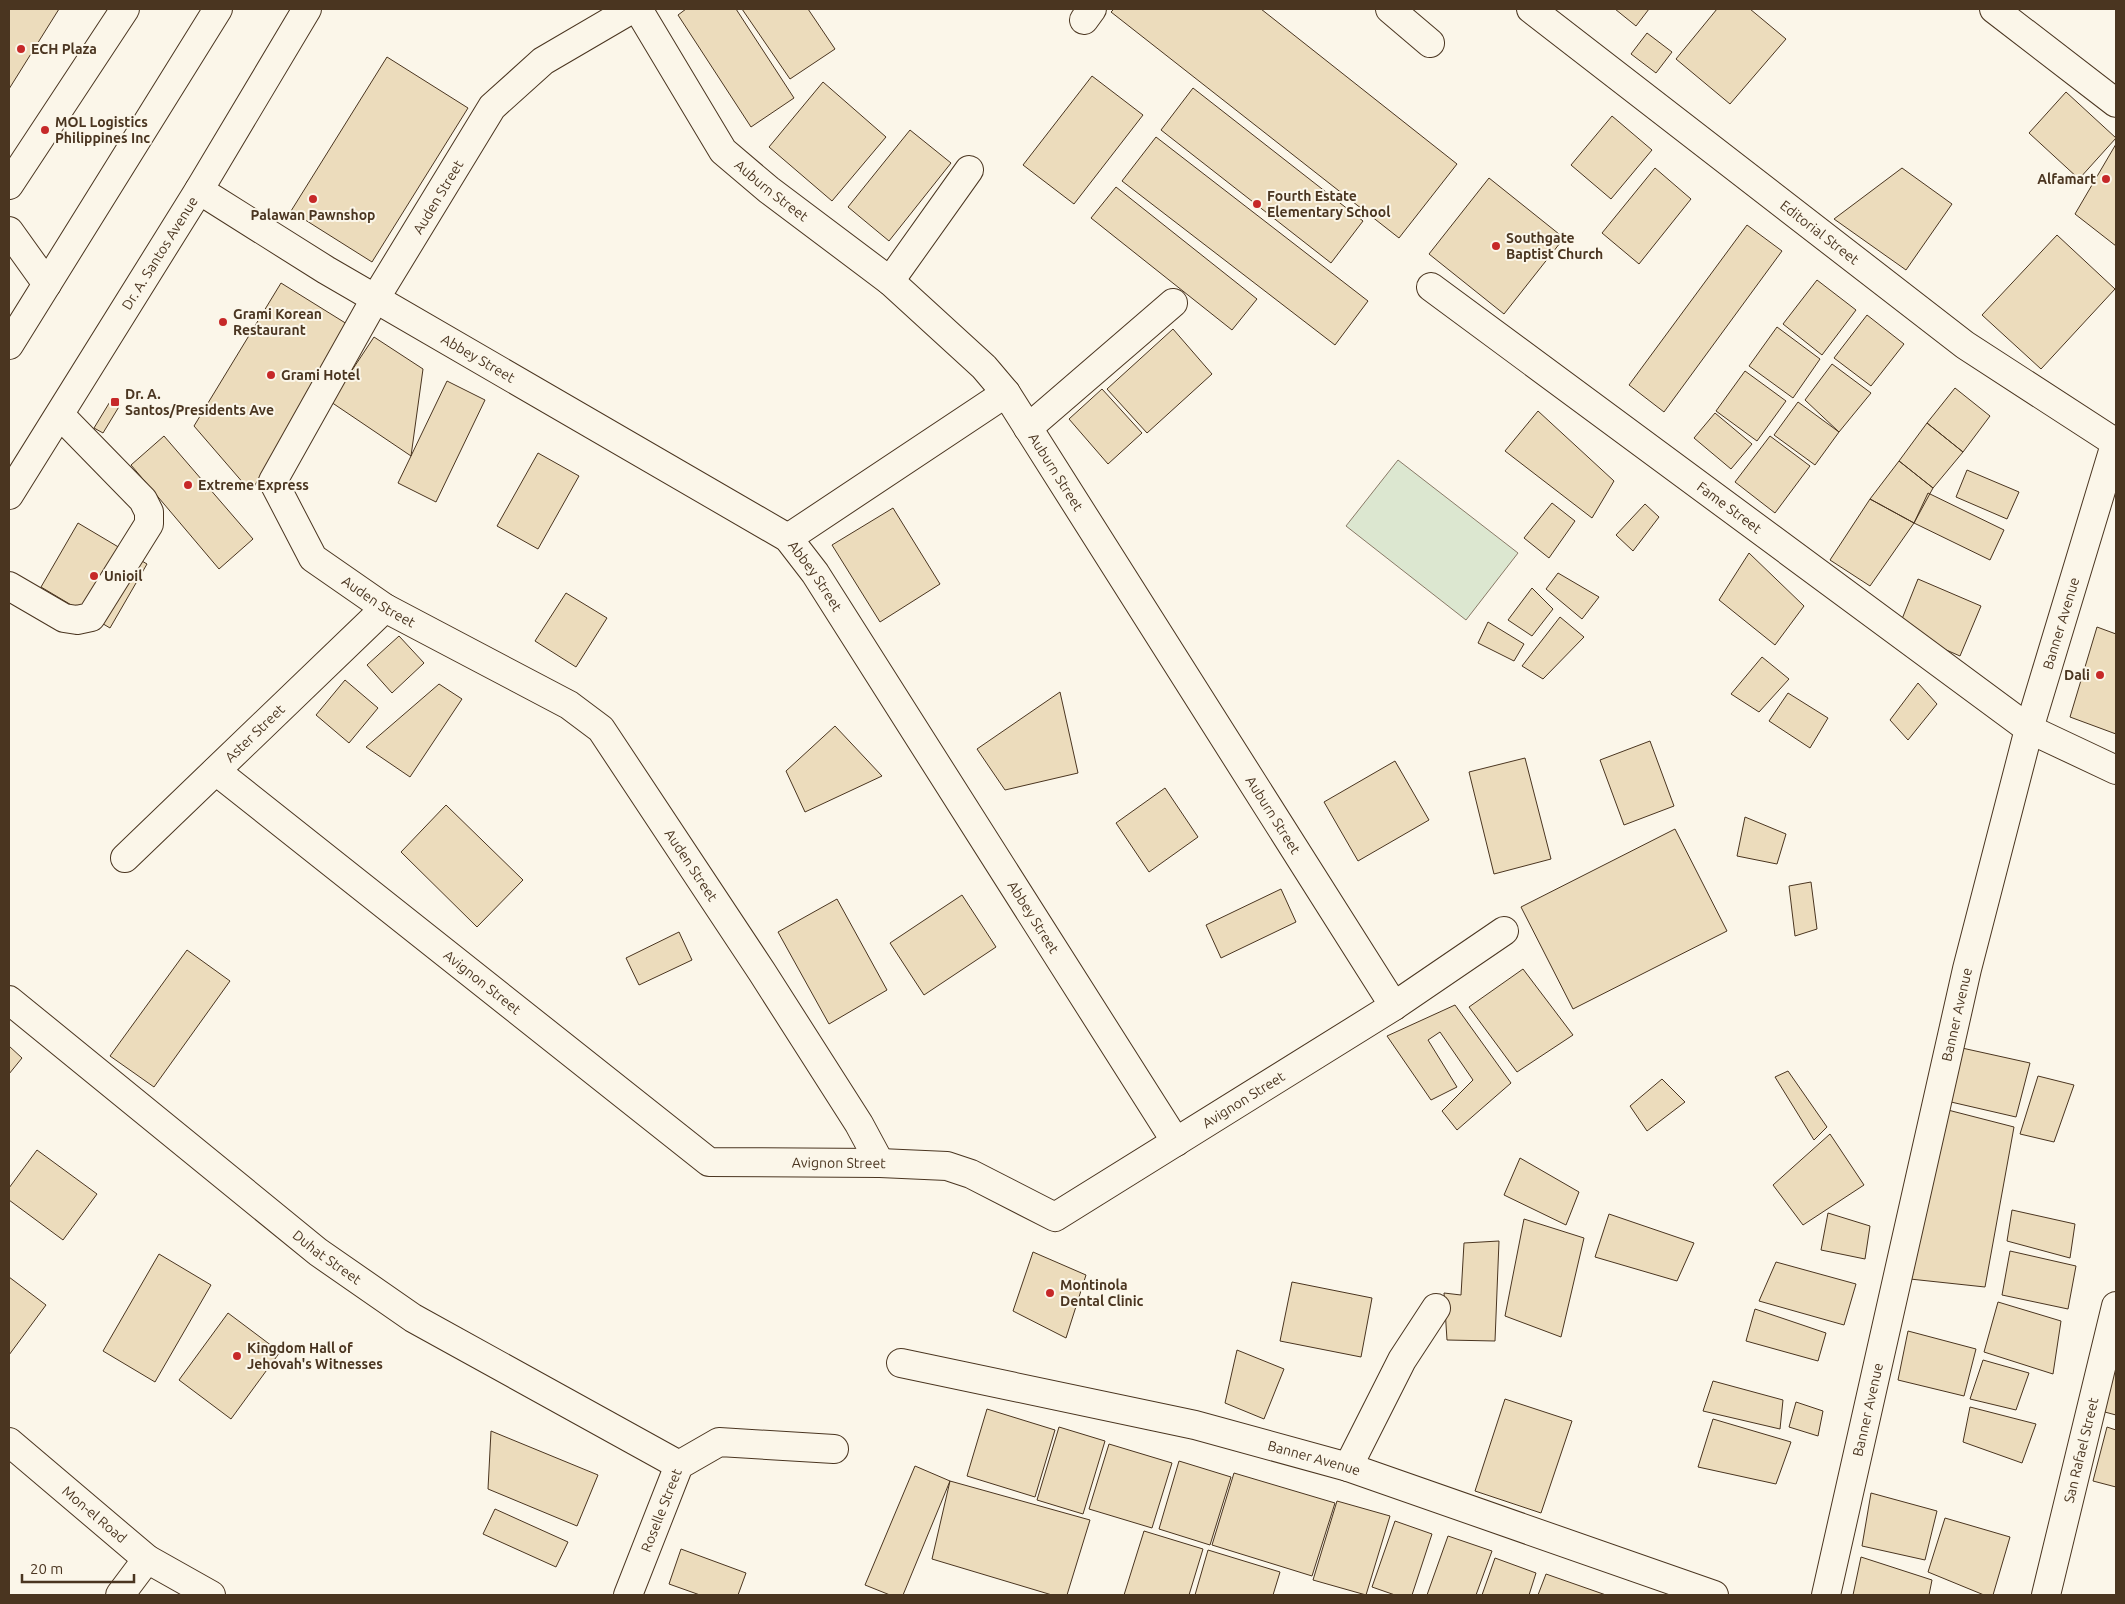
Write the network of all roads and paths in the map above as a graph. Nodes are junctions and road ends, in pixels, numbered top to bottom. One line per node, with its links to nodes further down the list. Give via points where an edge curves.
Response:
1 (124, 9): 12 (street)
2 (218, 9): 16 (street)
3 (307, 9): 13 (street, Dr. A. Santos Avenue)
4 (632, 9): 18 (street, Auden Street, via 543,61 492,107)
5 (638, 9): 15 (street, Auburn Street, via 723,151 769,190)
6 (1390, 9): 9 (street)
7 (1530, 9): 24 (street, Editorial Street, via 1965,345)
8 (1994, 9): 10 (street)
9 (1430, 43)
10 (2116, 103)
11 (969, 170): 15 (street)
12 (9, 185)
13 (199, 190): 18 (street, Abbey Street); 22 (street, Dr. A. Santos Avenue)
14 (9, 232): 16 (street)
15 (890, 281): 21 (street, Auburn Street, via 984,366)
16 (47, 284): 20 (street)
17 (1431, 287): 29 (street, Fame Street)
18 (375, 299): 26 (street, Abbey Street); 28 (street, Auden Street, via 273,481 313,558)
19 (1173, 303): 23 (street)
20 (9, 345)
21 (1006, 393): 23 (street, Auburn Street); 26 (street)
22 (60, 415): 25 (street, Dr. A. Santos Avenue); 27 (street, via 144,500 149,524 90,616 77,620 64,618)
23 (1028, 428): 35 (street, Auburn Street)
24 (2116, 442): 29 (street, Banner Avenue)
25 (9, 495)
26 (788, 538): 36 (street, Abbey Street, via 814,573)
27 (9, 586)
28 (385, 608): 30 (street, Aster Street); 37 (street, Auden Street, via 569,705 601,729 762,972 859,1124)
29 (2029, 729): 31 (street, Fame Street); 50 (street, Banner Avenue, via 1967,969)
30 (216, 770): 32 (street, Aster Street); 37 (street, Avignon Street, via 709,1162)
31 (2116, 770)
32 (125, 858)
33 (1504, 931): 35 (street, Avignon Street)
34 (9, 1000): 43 (street, Duhat Street, via 318,1252 413,1318)
35 (1394, 1006): 36 (street, Avignon Street)
36 (1176, 1142): 37 (street, Avignon Street, via 1055,1217 971,1174 947,1166)
37 (880, 1163)
38 (2116, 1306): 51 (street, San Rafael Street)
39 (1436, 1308): 44 (street, via 1402,1360)
40 (901, 1363): 44 (street, Banner Avenue, via 1194,1425)
41 (9, 1442): 45 (street, Mon-el Road)
42 (834, 1449): 43 (street, Roselle Street, via 719,1442)
43 (678, 1465): 48 (street, Roselle Street)
44 (1348, 1467): 49 (street, Banner Avenue)
45 (147, 1559): 46 (street); 47 (street, Mon-el Road)
46 (120, 1595)
47 (211, 1595)
48 (628, 1595)
49 (1714, 1595)
50 (1826, 1595)
51 (2046, 1595)

